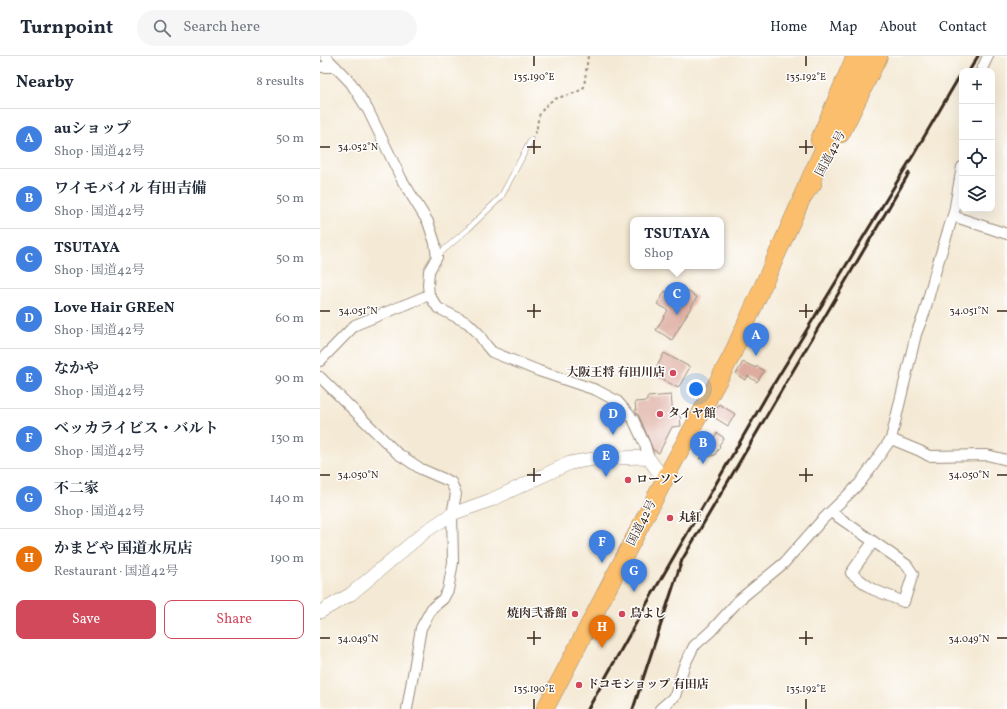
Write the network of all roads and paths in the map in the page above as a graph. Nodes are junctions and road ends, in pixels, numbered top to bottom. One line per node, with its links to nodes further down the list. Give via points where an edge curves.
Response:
1 (325, 56): 8 (street)
2 (588, 56): 10 (path, via 584,87 578,92 551,100 540,114 536,133)
3 (855, 56): 16 (highway, 国道42号, via 803,179)
4 (867, 56): 12 (highway)
5 (879, 56): 12 (highway, 国道42号, via 822,176)
6 (988, 56): 9 (street)
7 (320, 67): 8 (street)
8 (336, 67): 15 (street, via 351,83 368,110 402,180 428,222)
9 (982, 68)
10 (531, 140): 15 (lane, via 501,197)
11 (960, 176): 13 (street)
12 (804, 194): 16 (highway, 国道42号)
13 (953, 216): 14 (street); 20 (street, via 916,334)
14 (1007, 234)
15 (437, 256): 17 (street, via 430,271)
16 (770, 271): 23 (highway, 国道42号, via 731,357)
17 (429, 295): 18 (street, via 355,325); 21 (street, via 438,308 468,323 492,352 596,390 617,401 633,420 645,445)
18 (320, 361)
19 (320, 377): 25 (street, via 397,453 421,469 451,482 456,494)
20 (890, 439): 22 (street, via 929,456 987,455); 24 (street, via 860,482)
21 (648, 459): 23 (street, via 657,470); 25 (street, via 593,459 570,463 491,500)
22 (1007, 460)
23 (667, 474): 29 (highway, 国道42号)
24 (831, 512): 26 (street); 30 (street, via 784,563 740,600 694,646 684,666 675,696)
25 (452, 514): 27 (street, via 426,530 350,594); 28 (street, via 453,562 448,590 443,600 432,608 421,628)
26 (873, 542): 26 (street, via 911,570 913,574 904,602 872,589 851,573)
27 (320, 612)
28 (407, 709)
29 (545, 709)
30 (660, 709)

